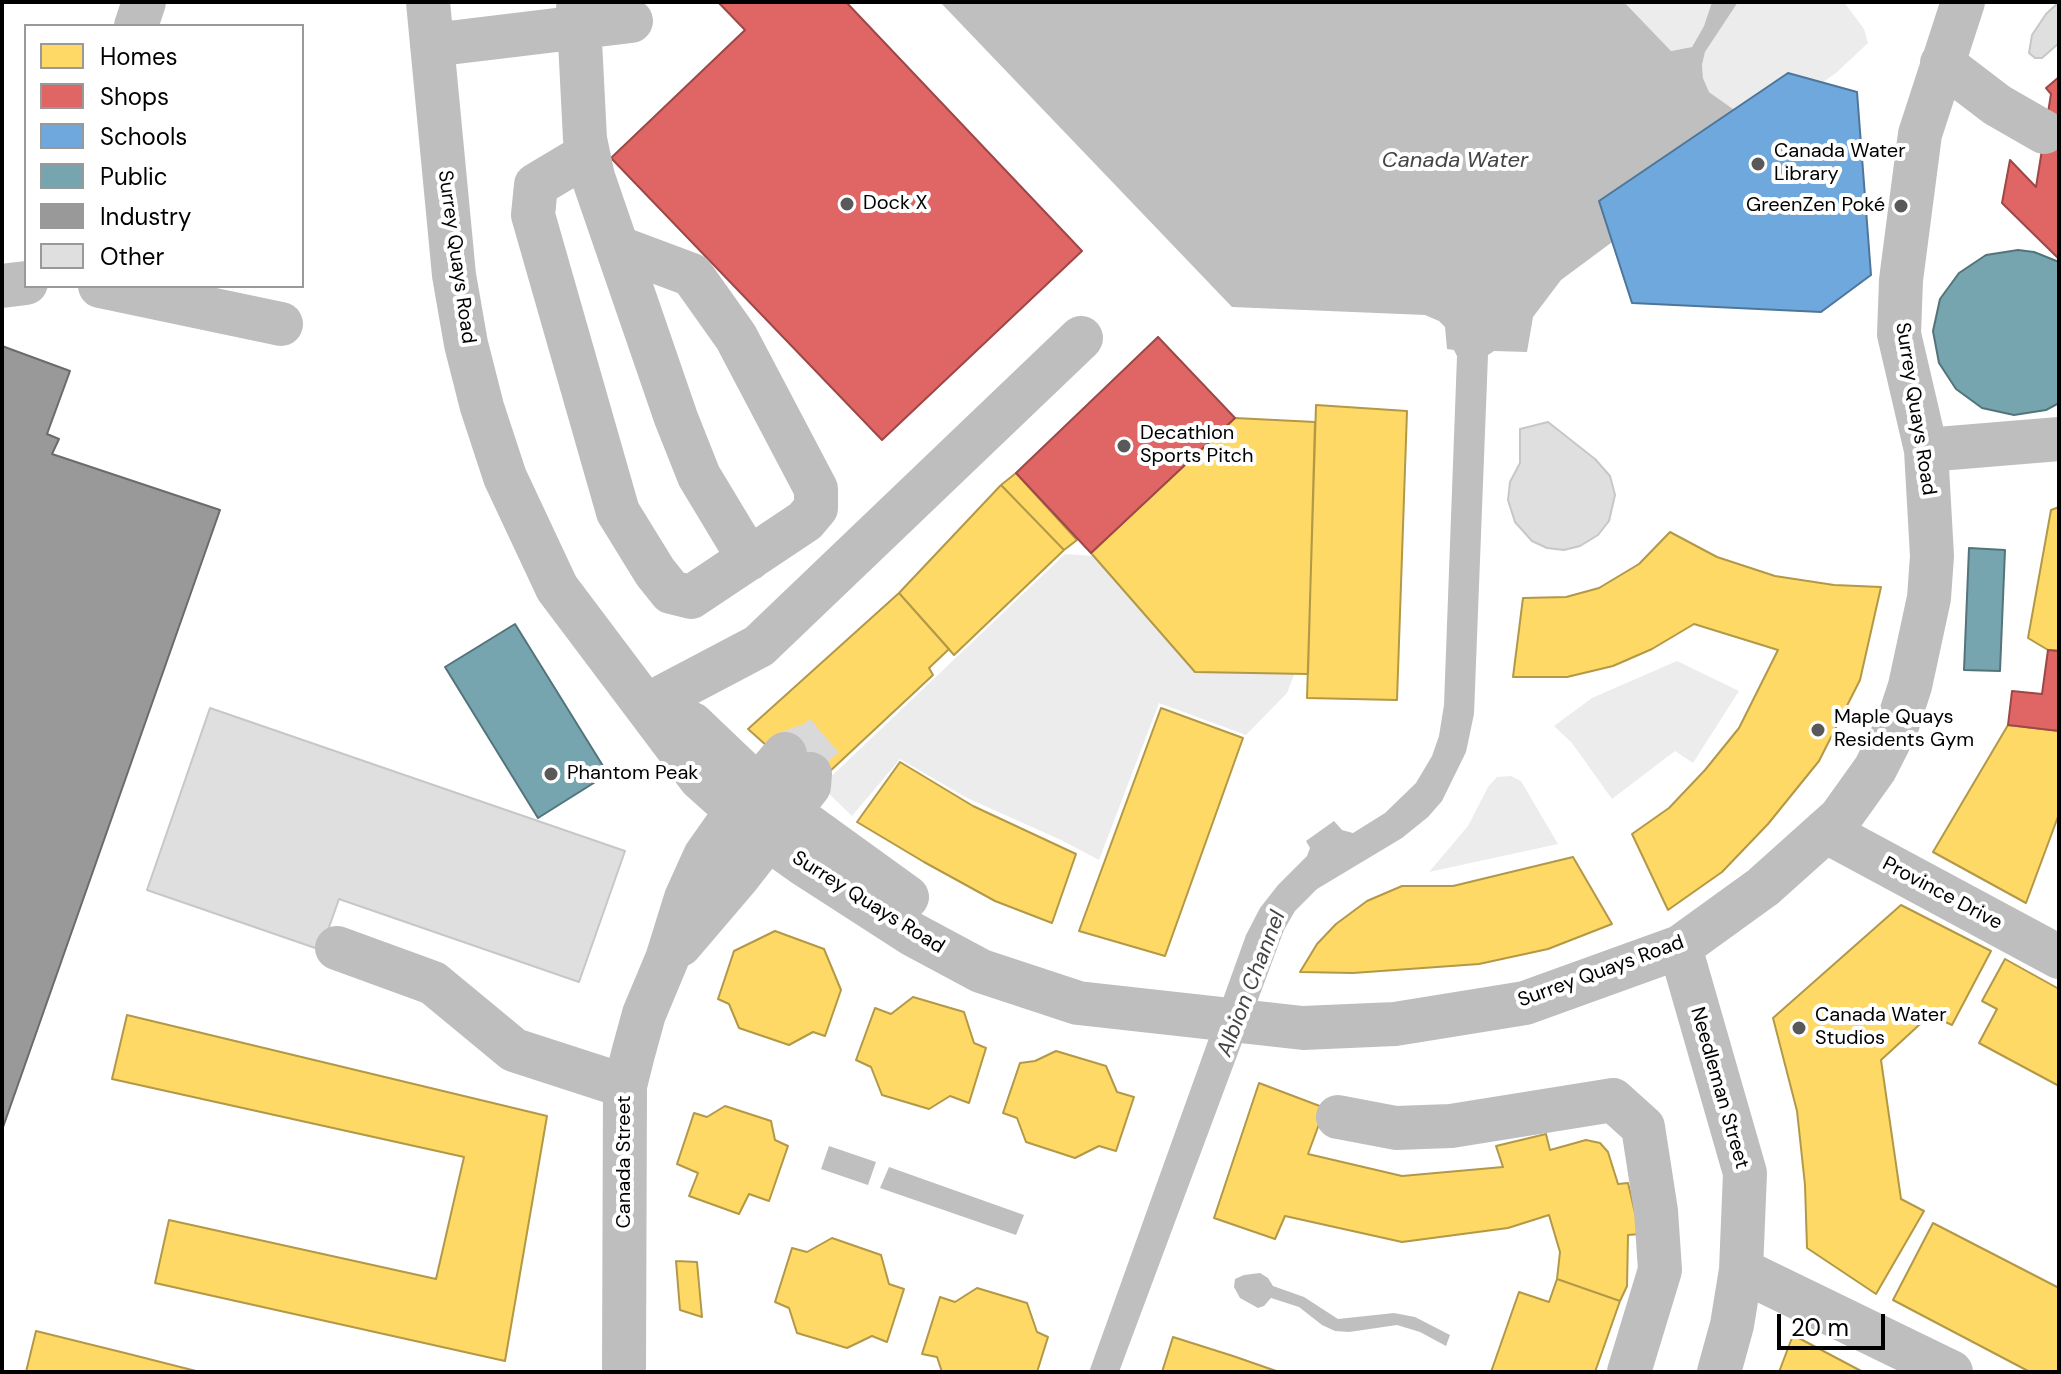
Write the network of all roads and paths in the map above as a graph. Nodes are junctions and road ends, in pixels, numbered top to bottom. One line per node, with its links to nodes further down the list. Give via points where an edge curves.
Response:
1 (144, 2): 6 (street)
2 (428, 2): 7 (street, Surrey Quays Road)
3 (1963, 2): 8 (street, Surrey Quays Road)
4 (579, 15): 5 (street); 7 (street); 10 (street)
5 (631, 21)
6 (137, 24)
7 (432, 45): 20 (street, Surrey Quays Road, via 454,275 482,407 505,477 557,588)
8 (1942, 63): 9 (street); 18 (street, Surrey Quays Road, via 1920,134 1901,280 1899,334)
9 (2044, 132)
10 (588, 154): 11 (street); 19 (street, via 536,185 533,215 618,512 671,592 691,597)
11 (617, 247): 19 (street, via 699,476); 19 (street, via 692,275 736,337 816,489 816,508 805,521)
12 (24, 283): 13 (street)
13 (2, 286)
14 (110, 288): 15 (street)
15 (281, 324)
16 (1081, 338): 20 (street, via 759,646)
17 (2059, 439): 18 (street)
18 (1926, 450): 22 (street, Surrey Quays Road, via 1932,556 1929,598 1910,686 1875,769)
19 (749, 559)
20 (647, 705): 21 (street, Surrey Quays Road, via 700,778)
21 (774, 796): 24 (street, Surrey Quays Road, via 906,896 963,932 1144,1010 1303,1028 1395,1024 1525,1003); 26 (street, Canada Street, via 705,856 644,1014)
22 (1825, 831): 23 (street, Province Drive); 24 (street, Surrey Quays Road, via 1763,887)
23 (2054, 942)
24 (1680, 947): 28 (street, Needleman Street, via 1745,1173)
25 (337, 948): 26 (street, via 433,983 514,1050)
26 (625, 1086): 29 (street, Canada Street)
27 (1338, 1117): 30 (street, via 1396,1128 1451,1126 1613,1100 1643,1127 1660,1270)
28 (1741, 1270): 31 (street, Needleman Street); 32 (street)
29 (624, 1372)
30 (1629, 1372)
31 (1719, 1372)
32 (1951, 1372)

